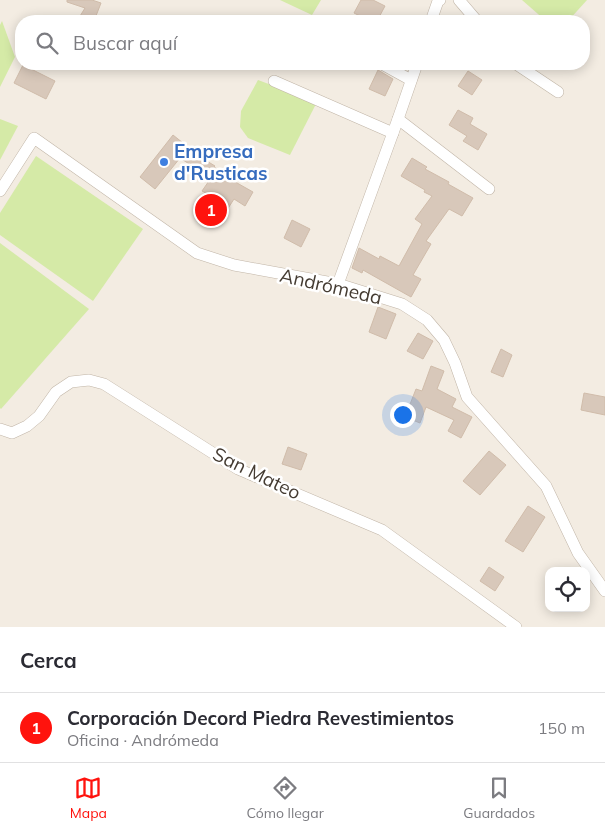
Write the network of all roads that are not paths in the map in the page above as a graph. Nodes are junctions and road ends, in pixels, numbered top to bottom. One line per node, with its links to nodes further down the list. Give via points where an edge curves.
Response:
1 (440, 0): 3 (street)
2 (458, 0): 4 (street)
3 (433, 15)
4 (472, 15)
5 (393, 70): 8 (street)
6 (415, 70): 8 (street)
7 (525, 70): 10 (street)
8 (411, 80): 11 (street)
9 (274, 82): 12 (street)
10 (558, 92)
11 (398, 119): 12 (street); 13 (street)
12 (393, 133): 15 (street)
13 (489, 189)
14 (0, 191): 15 (street, Andrómeda, via 34,138 198,253 234,265)
15 (338, 284): 17 (street, Andrómeda, via 402,304 427,320 444,340 467,397 546,486 578,553)
16 (0, 429): 18 (street, San Mateo, via 12,432 27,426 39,416 56,392 71,382 89,380 104,384 238,469 382,530)
17 (605, 591)
18 (516, 627)

